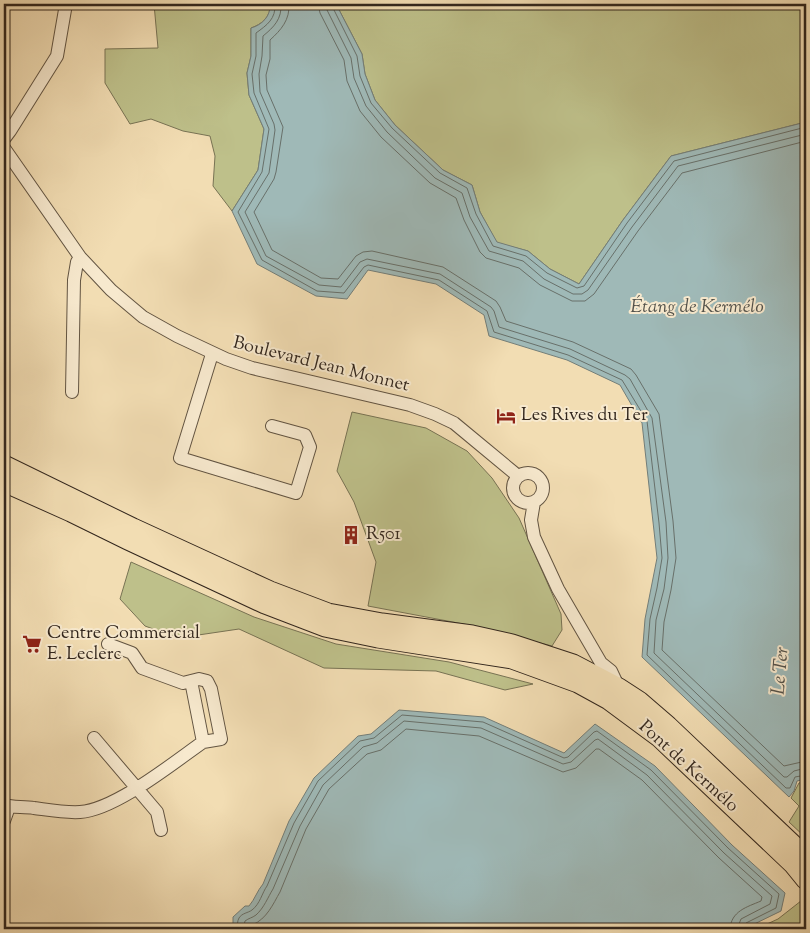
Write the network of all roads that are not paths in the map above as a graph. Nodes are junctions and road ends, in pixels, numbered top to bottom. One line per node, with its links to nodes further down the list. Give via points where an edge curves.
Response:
1 (66, 4): 2 (street, via 57,56)
2 (4, 138)
3 (4, 148): 4 (street, Boulevard Jean Monnet)
4 (80, 257): 5 (street, Boulevard Jean Monnet, via 111,290 143,317); 6 (street, via 76,262 74,280)
5 (212, 354): 7 (street, via 180,458 296,493 310,446 305,435); 10 (street, Boulevard Jean Monnet, via 252,368 410,404 454,423)
6 (72, 392)
7 (272, 426)
8 (4, 465): 14 (main road)
9 (4, 475): 14 (main road)
10 (518, 476): 13 (street, via 513,484 514,494 520,501); 13 (street, via 529,473 540,479 543,487 541,496)
11 (4, 482): 14 (main road)
12 (4, 492): 14 (main road)
13 (534, 502): 17 (street, via 531,529 538,546 558,589 601,663 610,671)
14 (130, 534): 17 (main road, Pont de Kermélo, via 265,604 325,627 512,659)
15 (108, 644): 16 (street, via 132,653 142,668 183,683)
16 (191, 681): 19 (street); 19 (street, via 207,681 221,739)
17 (614, 694): 24 (main road, Pont de Kermélo, via 659,737)
18 (94, 738): 20 (street)
19 (203, 742): 20 (street)
20 (136, 788): 21 (street, via 116,801 81,812); 23 (street, via 157,812)
21 (6, 806): 22 (street)
22 (4, 821)
23 (161, 830)
24 (769, 830): 25 (main road); 26 (main road)
25 (806, 857)
26 (806, 880)

